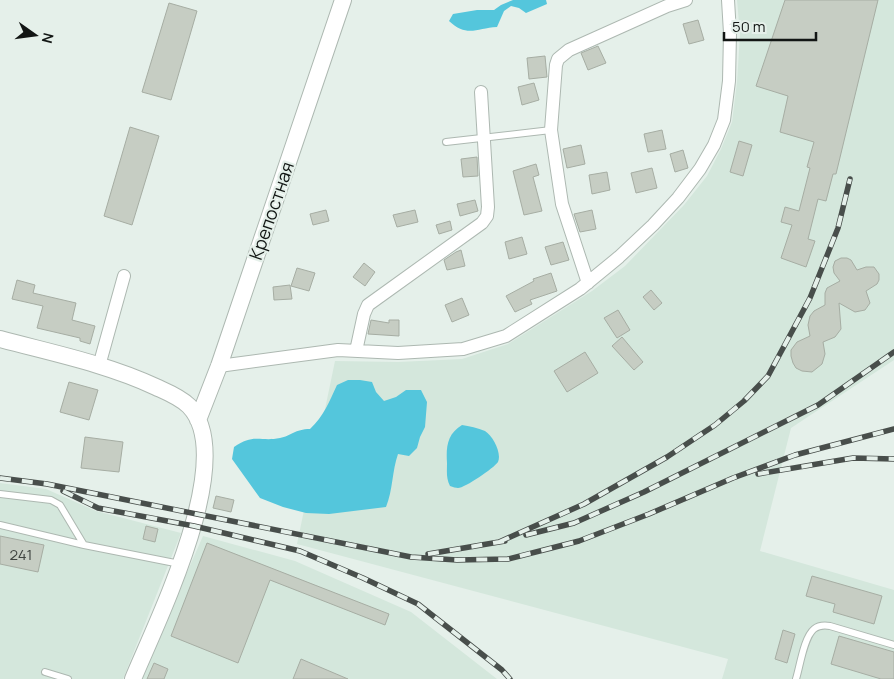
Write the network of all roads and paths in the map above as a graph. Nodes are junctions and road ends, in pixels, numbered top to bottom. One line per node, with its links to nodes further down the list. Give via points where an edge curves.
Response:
1 (343, 0): 14 (street, Крепостная)
2 (686, 0): 4 (street)
3 (728, 0): 10 (street, via 729,81 724,120 714,146 684,190 654,224)
4 (662, 3): 6 (street, via 569,50 558,60)
5 (481, 92): 7 (street)
6 (551, 130): 7 (lane); 10 (street, via 562,204)
7 (483, 138): 8 (lane); 12 (street, via 488,207 484,220 368,305)
8 (446, 142)
9 (124, 276): 13 (street)
10 (588, 283): 12 (street, via 506,336 463,349 398,353)
11 (0, 339): 13 (street)
12 (356, 351): 14 (street, via 338,350)
13 (99, 366): 15 (street, via 173,394 189,406)
14 (219, 366): 15 (street, Крепостная)
15 (198, 420): 19 (street, via 204,474 194,526)
16 (0, 494): 18 (lane, via 51,500 60,505)
17 (0, 525): 18 (lane)
18 (84, 545): 19 (lane)
19 (181, 564): 23 (street)
20 (894, 645): 24 (lane, via 830,626 816,627 808,636)
21 (45, 672): 22 (lane)
22 (68, 679)
23 (133, 679)
24 (796, 679)

